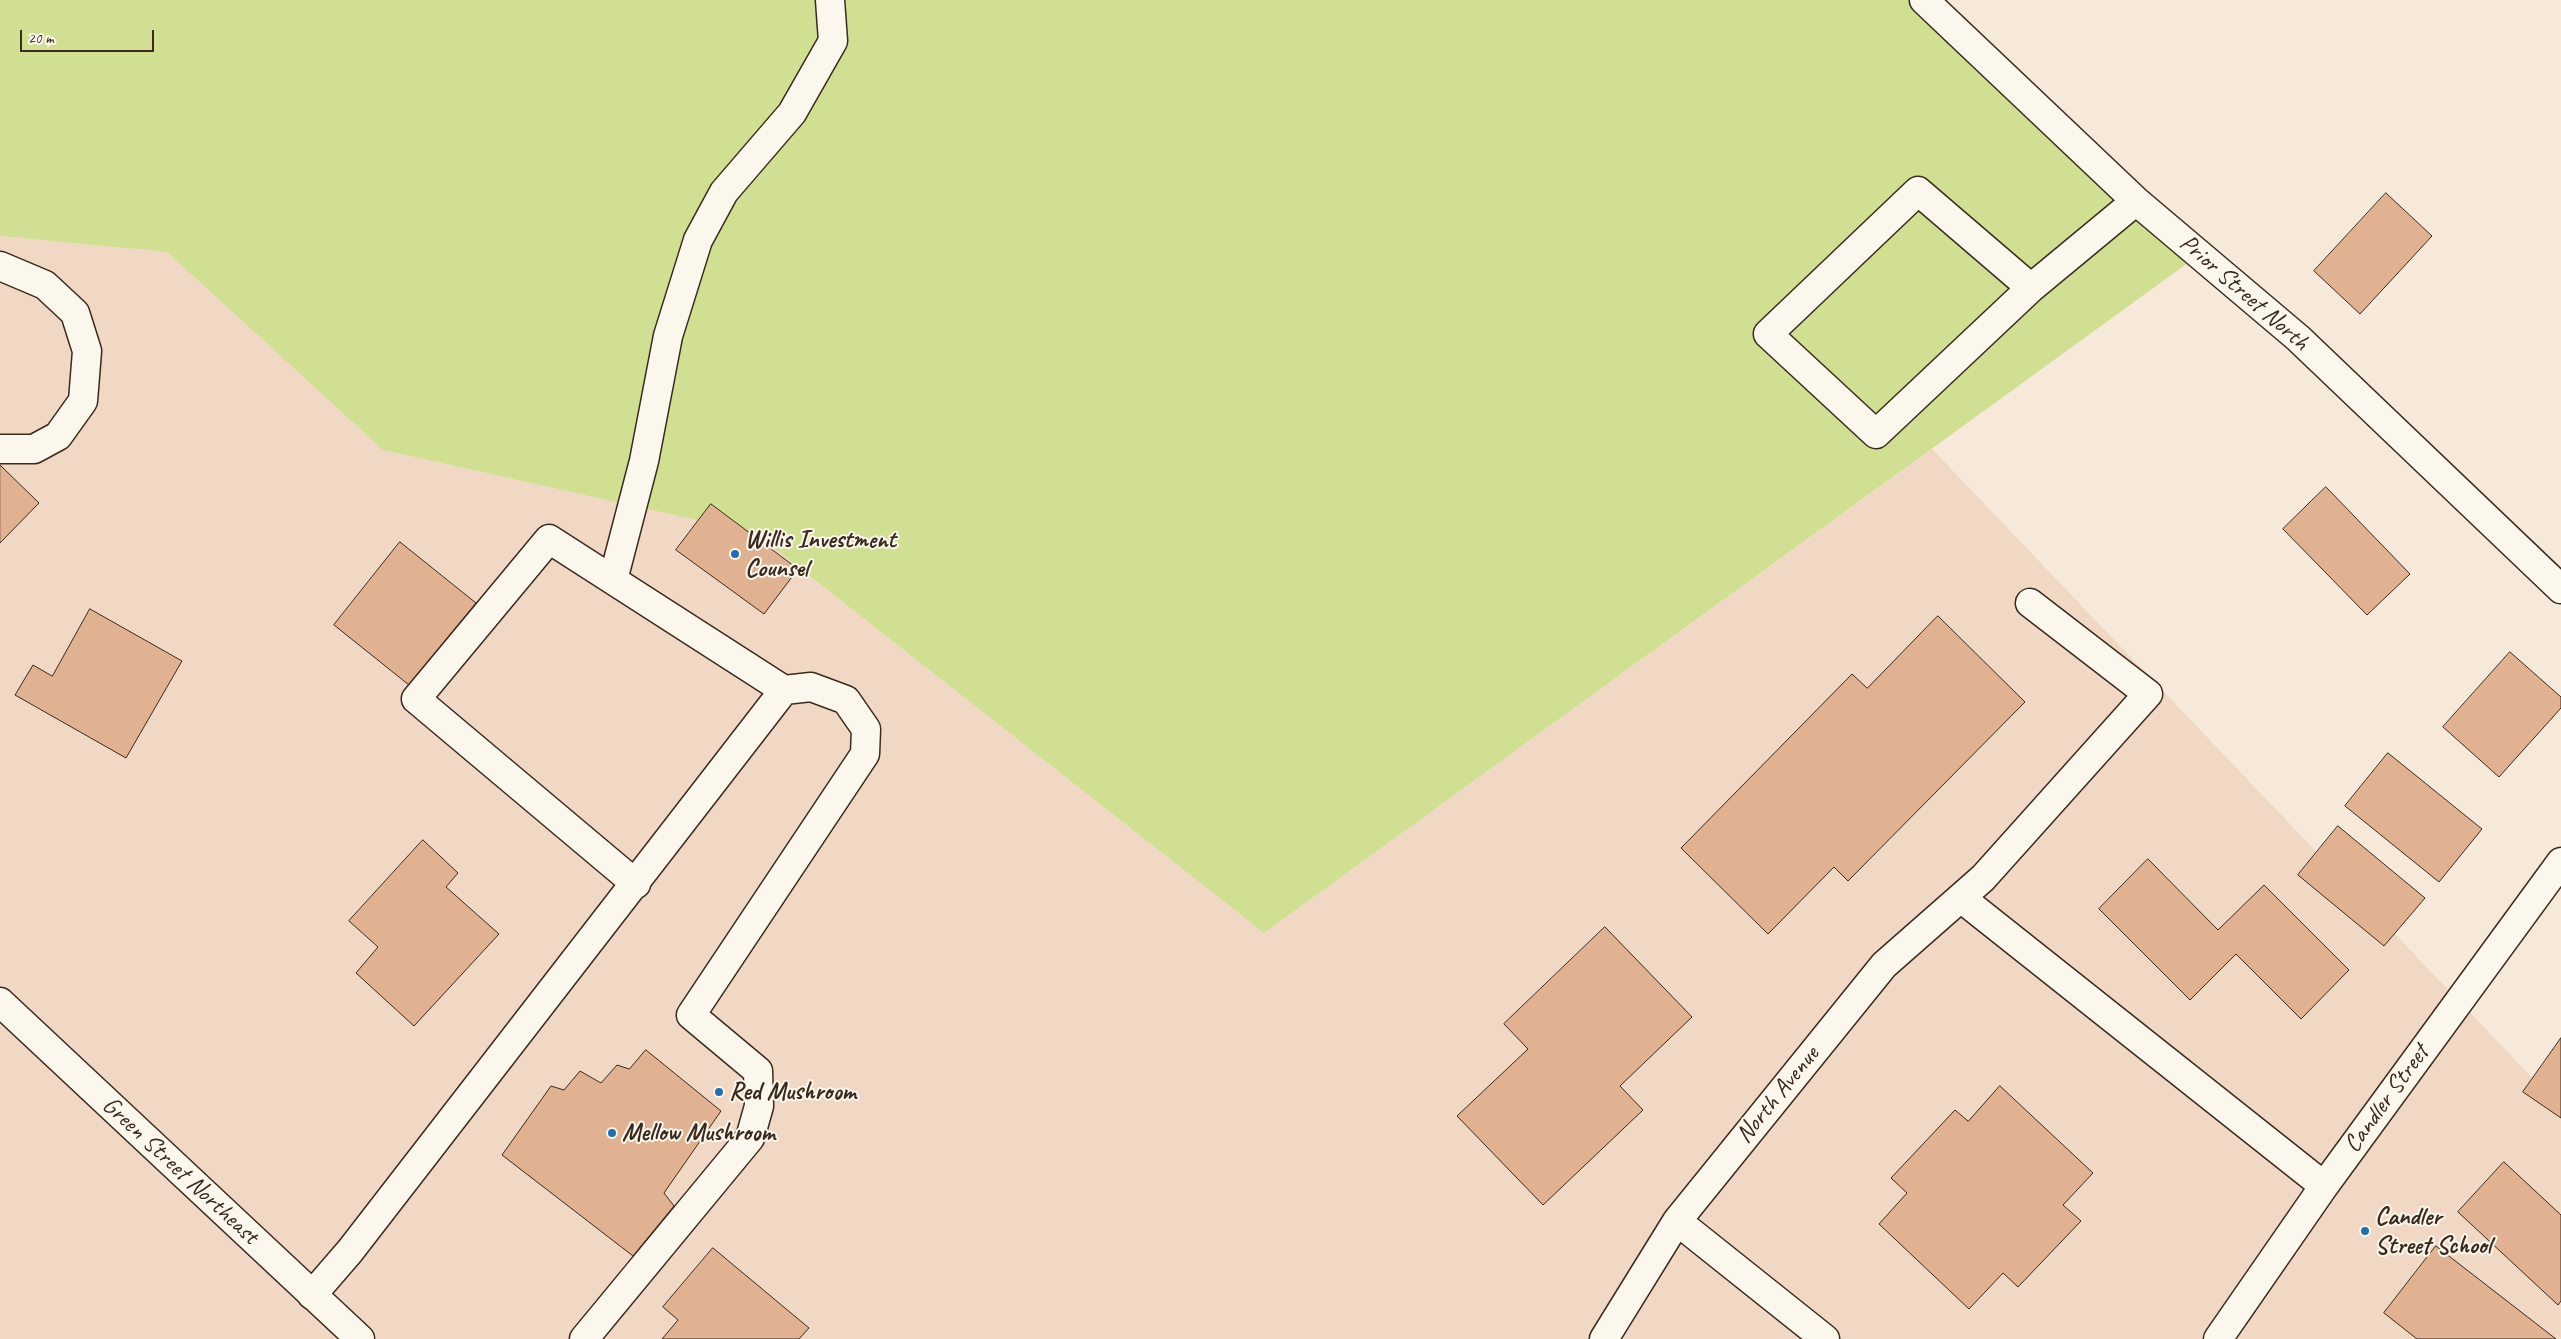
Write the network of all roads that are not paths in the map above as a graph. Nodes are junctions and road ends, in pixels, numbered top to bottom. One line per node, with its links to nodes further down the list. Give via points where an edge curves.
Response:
1 (830, 0): 7 (main road, via 833,41 792,113 724,192 698,240 668,336 644,461)
2 (1924, 0): 3 (main road, Prior Street North)
3 (2136, 201): 5 (main road); 8 (main road, Prior Street North, via 2298,338)
4 (0, 266): 6 (main road, via 45,285 75,313 87,350 83,401 58,436 34,449)
5 (2031, 288): 5 (main road, via 1876,434 1768,334 1918,192)
6 (0, 449)
7 (613, 580): 10 (main road); 12 (main road, via 548,539 416,699)
8 (2561, 589)
9 (2030, 603): 13 (main road, North Avenue, via 2148,694 1983,878)
10 (784, 690): 12 (main road); 19 (main road, via 812,687 846,700 866,729 865,754 691,1015 758,1071 759,1106 750,1138)
11 (2561, 862): 15 (main road, Candler Street)
12 (636, 884): 17 (main road)
13 (1961, 898): 15 (main road); 16 (main road, North Avenue, via 1884,964)
14 (0, 1002): 17 (main road, Green Street Northeast)
15 (2324, 1186): 22 (main road, Candler Street)
16 (1677, 1221): 20 (main road, North Avenue); 21 (main road)
17 (312, 1295): 18 (main road, Green Street Northeast)
18 (360, 1339)
19 (584, 1339)
20 (1604, 1339)
21 (1825, 1339)
22 (2218, 1339)

